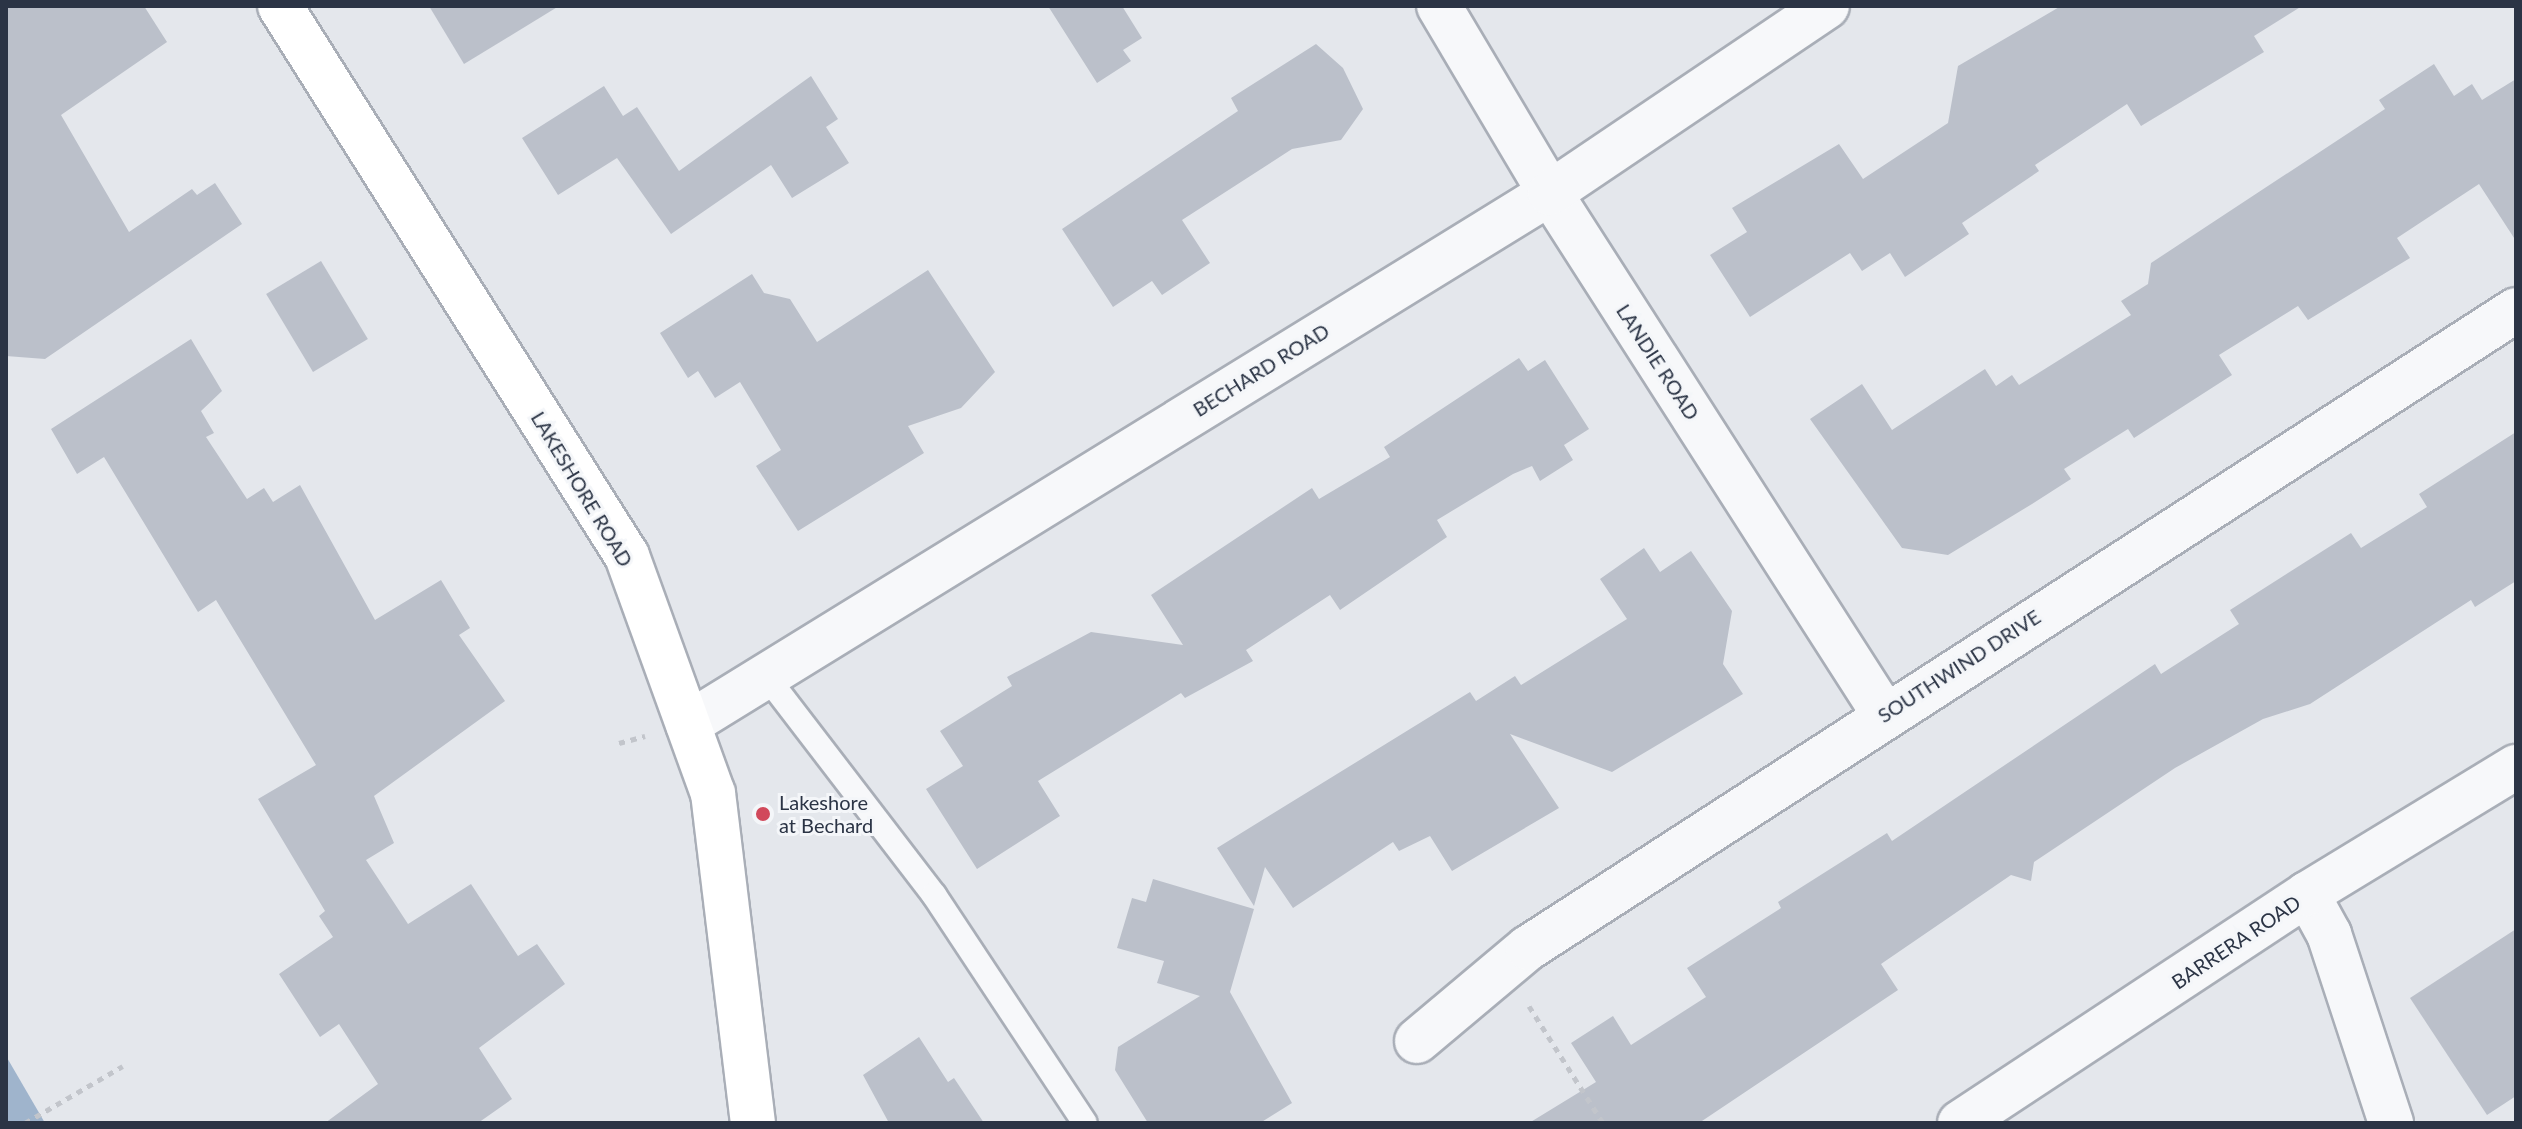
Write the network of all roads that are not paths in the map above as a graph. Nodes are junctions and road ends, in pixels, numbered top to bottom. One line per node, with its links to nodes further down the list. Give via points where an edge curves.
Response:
1 (280, 6): 8 (main road, LAKESHORE ROAD, via 627,556)
2 (1439, 6): 4 (street, LANDIE ROAD)
3 (1827, 6): 4 (street, BECHARD ROAD)
4 (1550, 193): 6 (street, BECHARD ROAD); 7 (street, LANDIE ROAD)
5 (2516, 310): 7 (street, SOUTHWIND DRIVE)
6 (766, 676): 8 (street, BECHARD ROAD); 13 (lane, via 934,895)
7 (1884, 714): 11 (street, SOUTHWIND DRIVE, via 1504,968)
8 (688, 724): 12 (main road, LAKESHORE ROAD, via 713,793)
9 (2516, 767): 10 (street, BARRERA ROAD)
10 (2307, 894): 14 (street, BARRERA ROAD); 15 (street, via 2329,934)
11 (1417, 1041)
12 (753, 1123)
13 (1085, 1123)
14 (1960, 1123)
15 (2391, 1123)

